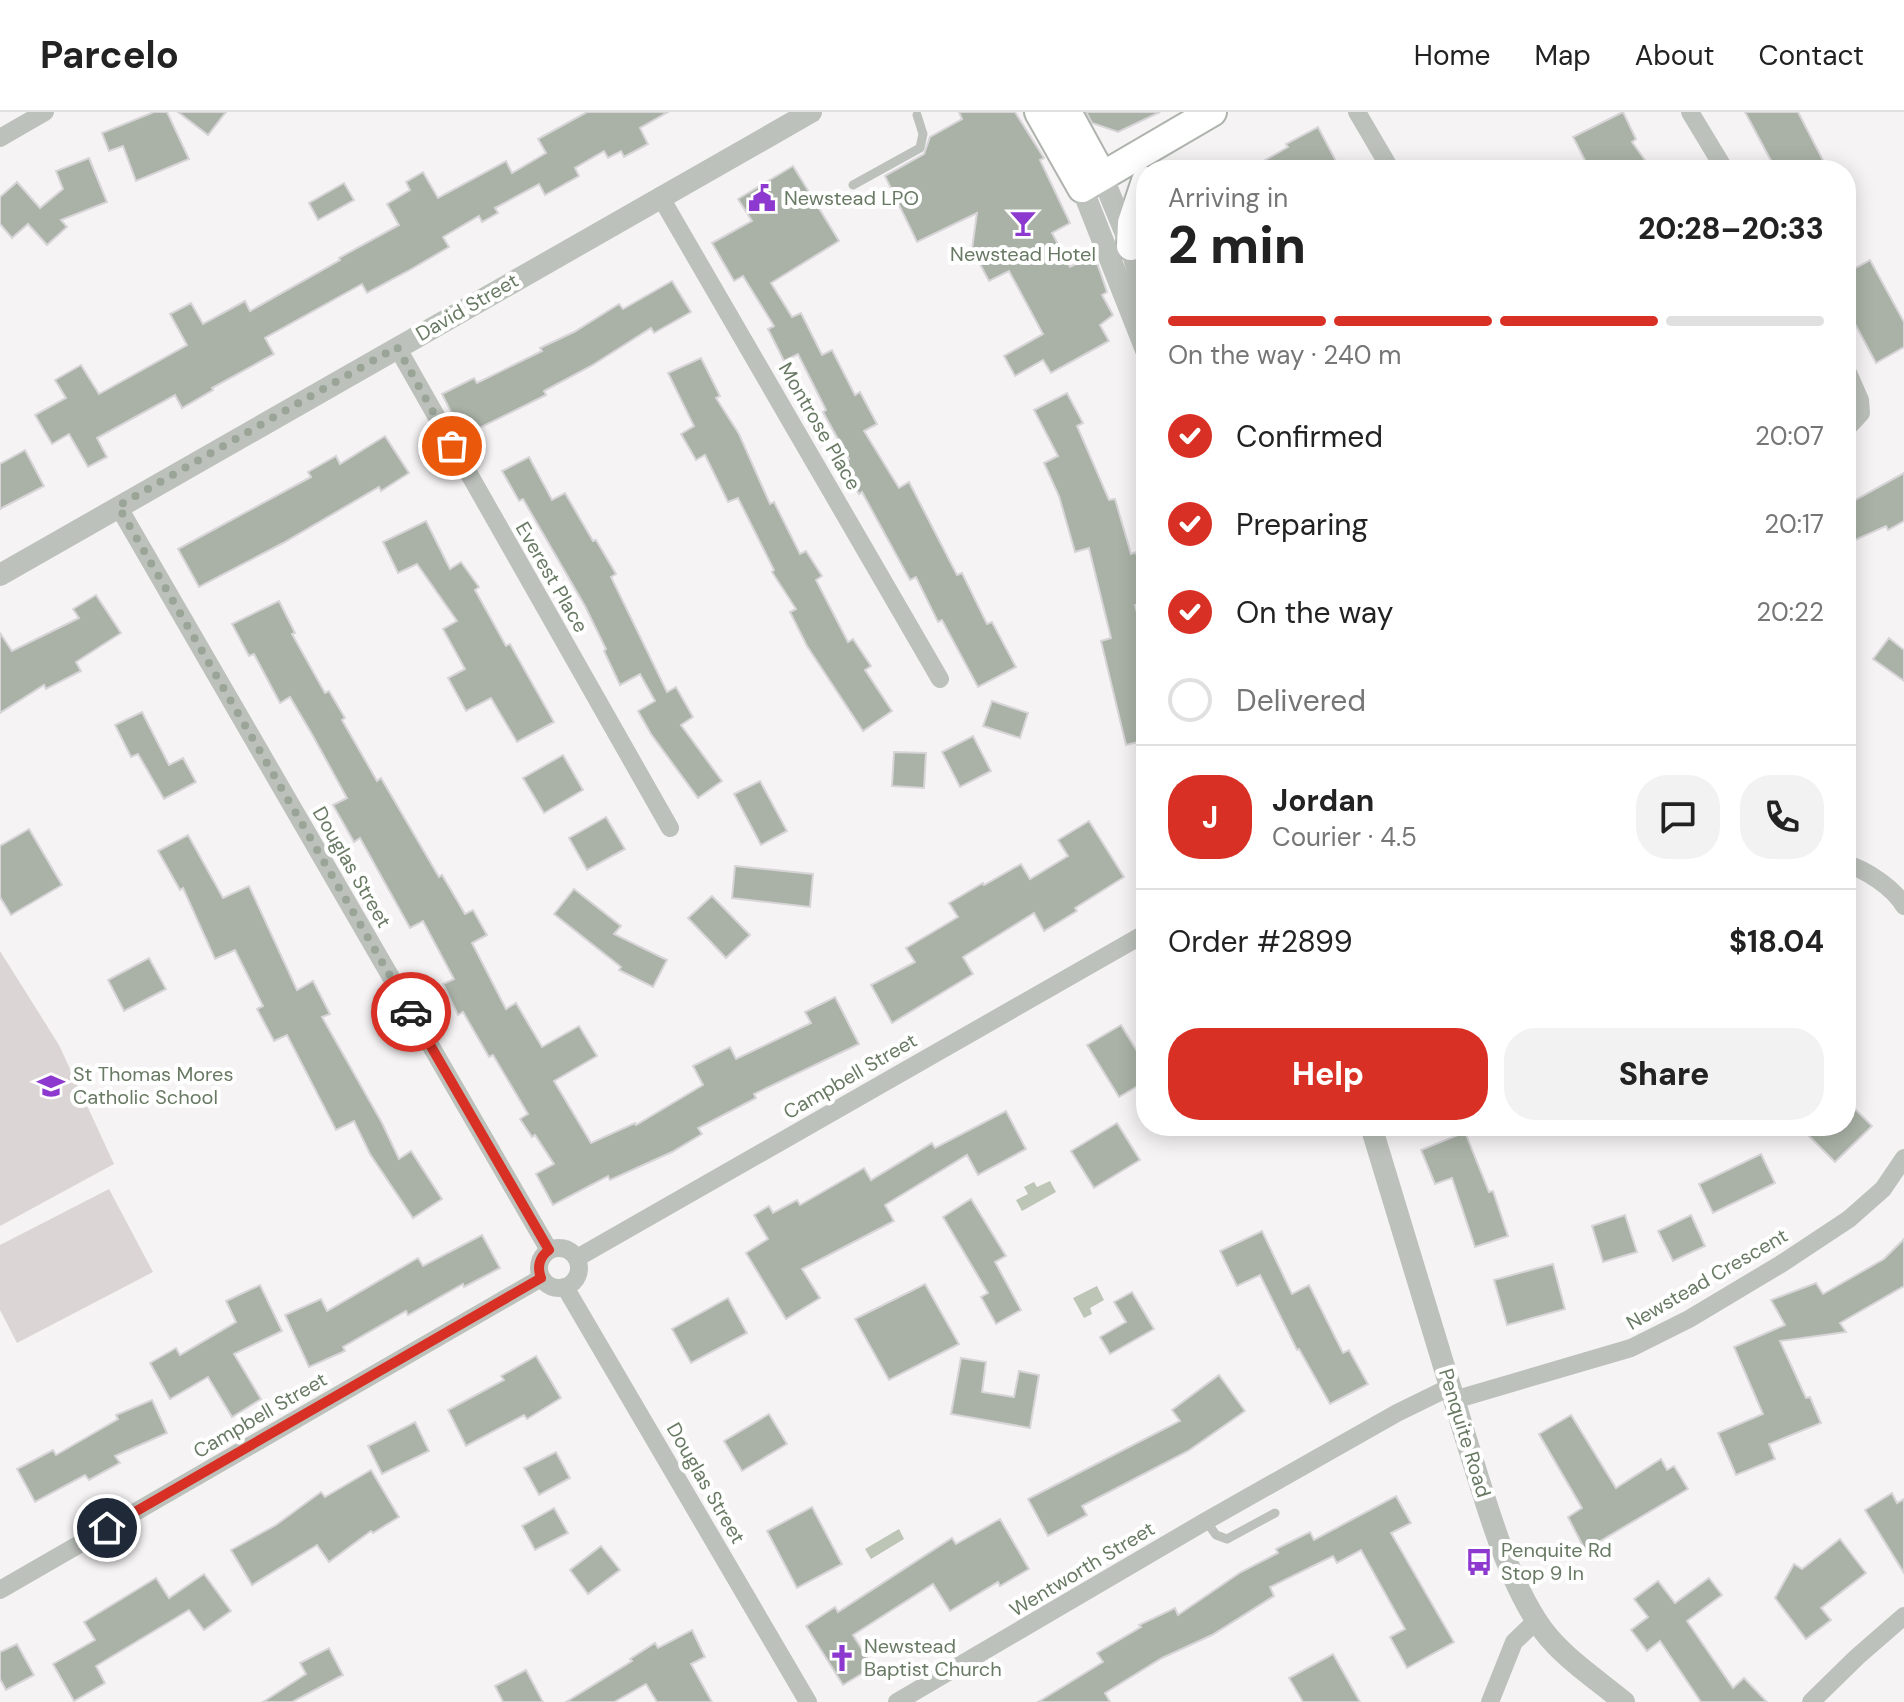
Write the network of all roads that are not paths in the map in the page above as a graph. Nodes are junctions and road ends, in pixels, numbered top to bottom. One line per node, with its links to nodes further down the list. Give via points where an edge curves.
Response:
1 (45, 112): 10 (street)
2 (811, 112): 16 (street, David Street)
3 (1039, 112): 14 (highway)
4 (1067, 112): 14 (highway)
5 (1212, 112): 9 (highway)
6 (1357, 112): 12 (street)
7 (1690, 112): 13 (street)
8 (917, 115): 15 (lane, via 923,134 920,148)
9 (1173, 135): 11 (highway); 14 (highway)
10 (0, 138)
11 (1158, 160)
12 (1385, 160)
13 (1719, 160)
14 (1092, 182): 18 (street); 20 (street)
15 (853, 185)
16 (660, 196): 21 (street, David Street); 26 (street, Montrose Place)
17 (1136, 211): 18 (highway)
18 (1131, 246): 19 (street)
19 (1136, 265)
20 (1136, 319)
21 (397, 347): 24 (street, David Street); 27 (street, Everest Place)
22 (1856, 391): 23 (street, via 1861,413)
23 (1856, 418)
24 (118, 506): 25 (street, David Street); 33 (street, Douglas Street)
25 (0, 575)
26 (940, 679)
27 (670, 828)
28 (1856, 867): 29 (street)
29 (1904, 906)
30 (1136, 939): 34 (street, Campbell Street)
31 (1374, 1136): 37 (street, Penquite Road)
32 (1904, 1158): 37 (street, Newstead Crescent, via 1883,1189 1849,1219 1689,1319 1631,1348)
33 (549, 1250): 34 (street, via 562,1248); 35 (street, via 538,1266)
34 (577, 1258): 36 (street, via 576,1279)
35 (541, 1278): 36 (street, via 552,1287); 40 (street, Campbell Street)
36 (565, 1287): 43 (street, Douglas Street)
37 (1452, 1393): 39 (street, Wentworth Street, via 1397,1413); 42 (street, Penquite Road, via 1504,1552)
38 (1275, 1513): 39 (lane, via 1227,1539 1216,1535)
39 (1206, 1521): 44 (street, Wentworth Street)
40 (0, 1590)
41 (1904, 1616): 47 (street)
42 (1536, 1621): 45 (street, via 1514,1642); 46 (street, Penquite Road, via 1562,1651)
43 (808, 1702)
44 (897, 1702)
45 (1490, 1702)
46 (1624, 1702)
47 (1811, 1702)

